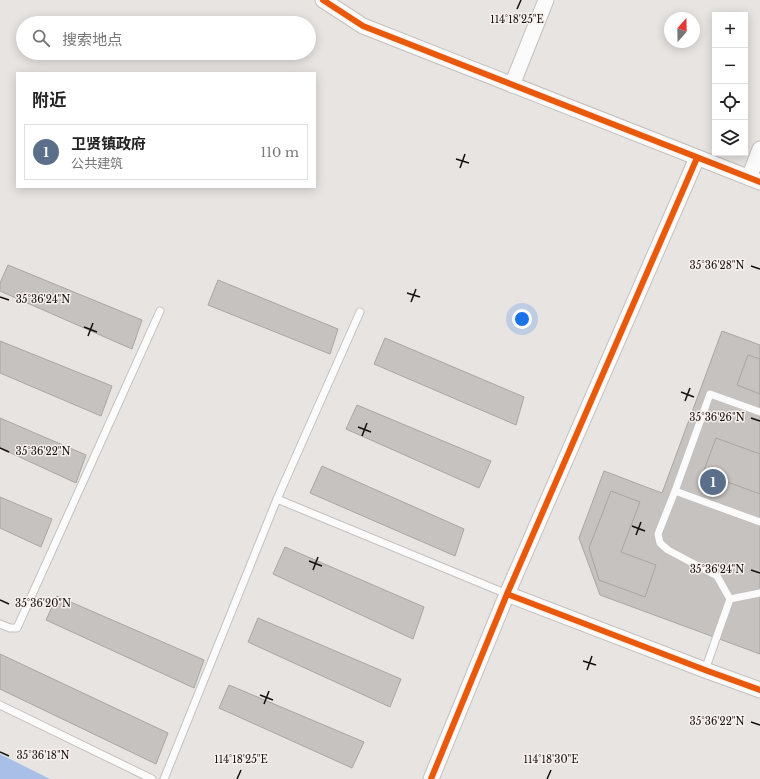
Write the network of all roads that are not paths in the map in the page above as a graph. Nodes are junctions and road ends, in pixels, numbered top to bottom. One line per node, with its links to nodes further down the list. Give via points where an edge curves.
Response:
1 (323, 0): 3 (street, via 363,26)
2 (546, 0): 3 (street)
3 (512, 85): 5 (street)
4 (760, 149): 6 (street)
5 (697, 158): 6 (street); 14 (street)
6 (754, 180)
7 (160, 311): 16 (lane, via 17,628)
8 (360, 312): 11 (lane)
9 (760, 412): 10 (lane, via 710,394)
10 (675, 491): 12 (lane); 15 (lane, via 658,534 660,543 668,550 717,576)
11 (277, 499): 14 (lane); 21 (lane)
12 (760, 522)
13 (760, 593): 15 (lane)
14 (507, 594): 17 (street); 22 (street)
15 (730, 599): 17 (lane)
16 (0, 624)
17 (705, 670): 18 (street)
18 (760, 690)
19 (0, 705): 20 (lane)
20 (152, 779)
21 (164, 779)
22 (431, 779)

